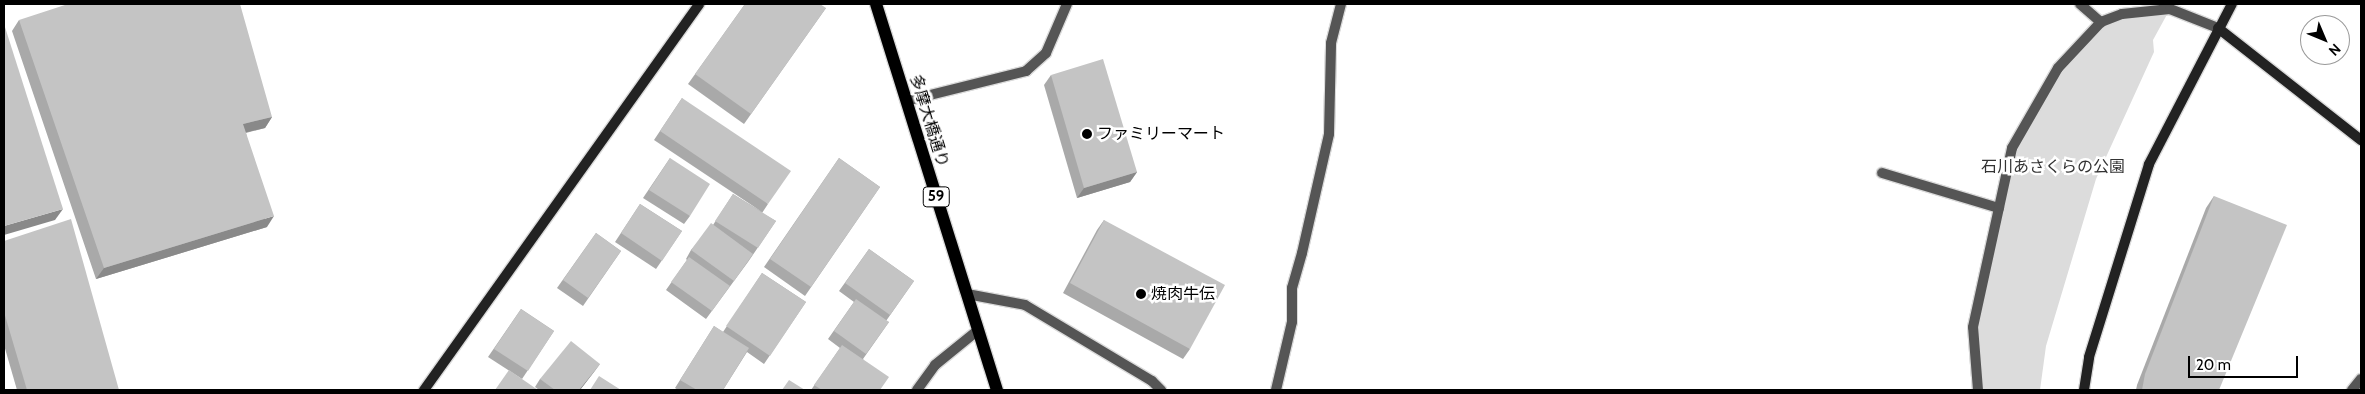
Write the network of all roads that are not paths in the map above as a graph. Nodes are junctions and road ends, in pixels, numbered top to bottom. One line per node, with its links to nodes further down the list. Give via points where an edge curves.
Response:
1 (699, 4): 16 (street)
2 (876, 4): 9 (main road, 多摩大橋通り / 59)
3 (1067, 4): 9 (street, via 1046,53 1026,71)
4 (1341, 4): 20 (street, via 1331,43 1329,134 1292,288 1292,322)
5 (2080, 4): 7 (street)
6 (2232, 4): 8 (street)
7 (2101, 22): 8 (street, via 2122,14 2170,9); 12 (street, via 2058,68 2012,148)
8 (2218, 28): 10 (street); 22 (street, via 2149,164 2089,357)
9 (906, 101): 13 (main road, 多摩大橋通り / 59)
10 (2361, 140)
11 (1882, 173): 12 (street)
12 (1999, 208): 21 (street, via 1973,327)
13 (967, 294): 14 (main road, 多摩大橋通り / 59); 19 (street, via 1025,305 1152,381)
14 (978, 330): 17 (street, via 935,365); 18 (main road, 多摩大橋通り / 59)
15 (2361, 379): 23 (street)
16 (424, 390)
17 (917, 390)
18 (997, 390)
19 (1161, 390)
20 (1276, 390)
21 (1978, 390)
22 (2084, 390)
23 (2352, 390)

